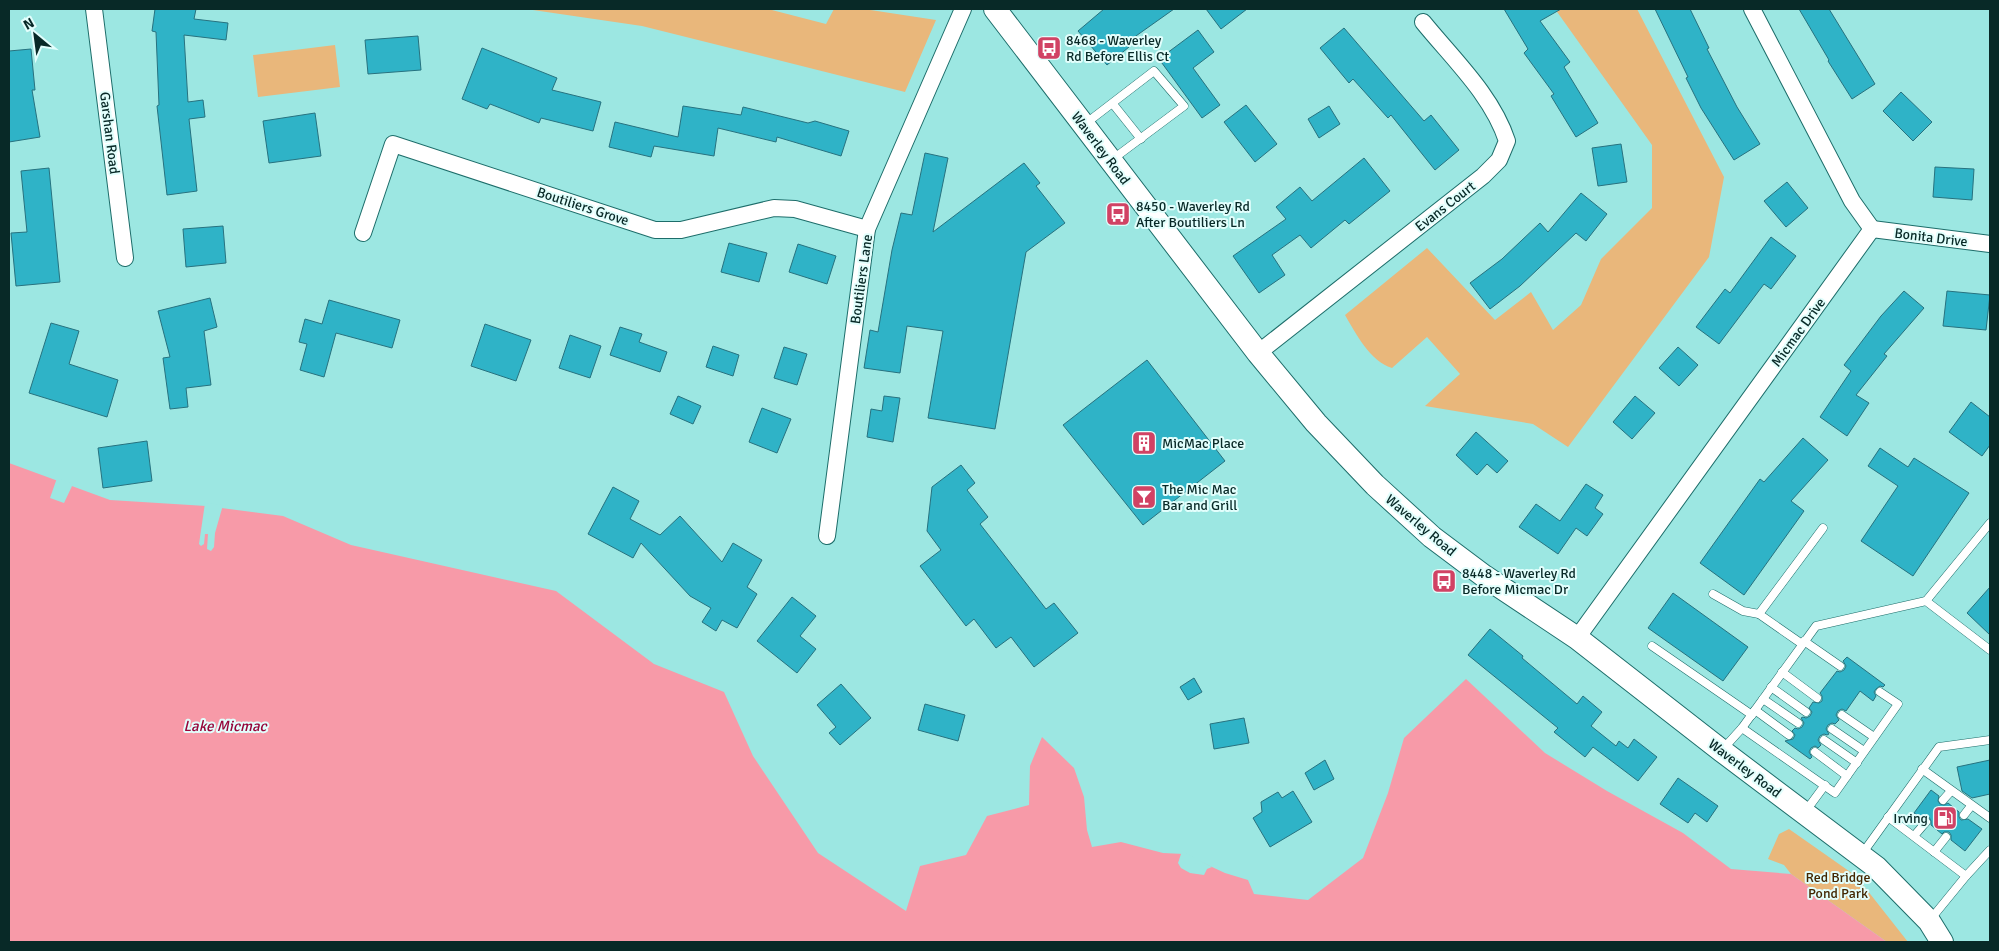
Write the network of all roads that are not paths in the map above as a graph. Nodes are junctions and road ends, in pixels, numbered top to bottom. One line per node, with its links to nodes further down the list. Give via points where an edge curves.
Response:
1 (94, 9): 14 (street, Garshan Road)
2 (963, 9): 10 (street, Boutiliers Lane)
3 (1752, 9): 11 (street, via 1852,201)
4 (1000, 11): 7 (main road, Waverley Road)
5 (1423, 22): 15 (street, Evans Court, via 1490,104 1501,123 1507,141 1499,160)
6 (1113, 104): 7 (lane); 8 (lane); 8 (lane, via 1154,71 1184,106)
7 (1084, 126): 9 (main road, Waverley Road)
8 (1140, 139): 9 (lane)
9 (1111, 161): 15 (main road, Waverley Road)
10 (867, 229): 12 (street, Boutiliers Grove, via 795,209 774,208 681,230 655,230 393,144); 18 (street, Boutiliers Lane)
11 (1872, 230): 13 (street, Bonita Drive); 22 (street, Micmac Drive)
12 (363, 233)
13 (1990, 244)
14 (125, 258)
15 (1258, 353): 22 (main road, Waverley Road, via 1362,472 1432,537)
16 (1990, 523): 20 (lane)
17 (1823, 528): 21 (lane)
18 (827, 536)
19 (1713, 594): 21 (lane, via 1743,611)
20 (1926, 601): 23 (lane, via 1816,626); 25 (lane)
21 (1759, 614): 23 (lane)
22 (1577, 638): 42 (main road, Waverley Road)
23 (1803, 643): 26 (lane); 27 (lane)
24 (1652, 646): 32 (lane)
25 (1990, 650)
26 (1840, 666)
27 (1782, 672): 28 (lane); 30 (lane)
28 (1771, 687): 31 (lane); 33 (lane)
29 (1880, 692): 39 (lane, via 1898,704)
30 (1817, 698)
31 (1763, 699): 32 (lane); 35 (lane)
32 (1753, 712): 36 (lane); 38 (lane)
33 (1806, 712)
34 (1842, 715): 39 (lane)
35 (1798, 723)
36 (1742, 728): 42 (lane); 48 (lane)
37 (1832, 729): 43 (lane)
38 (1789, 734)
39 (1874, 738): 43 (lane)
40 (1824, 740): 45 (lane)
41 (1990, 740): 46 (lane, via 1939,747)
42 (1722, 750): 52 (main road, Waverley Road)
43 (1864, 751): 45 (lane)
44 (1815, 752): 47 (lane)
45 (1856, 762): 47 (lane)
46 (1922, 770): 49 (lane); 54 (lane)
47 (1847, 776): 48 (lane, via 1835,793)
48 (1825, 786): 52 (lane)
49 (1951, 791): 50 (lane); 51 (lane)
50 (1943, 800)
51 (1971, 806): 53 (lane); 55 (lane)
52 (1804, 812): 61 (main road, Waverley Road)
53 (1964, 815)
54 (1888, 817): 57 (lane); 61 (lane)
55 (1990, 818)
56 (1926, 822): 57 (lane)
57 (1914, 836): 60 (lane)
58 (1946, 837): 60 (lane)
59 (1990, 850): 62 (lane)
60 (1934, 852): 62 (lane)
61 (1861, 855): 63 (main road, Waverley Road)
62 (1966, 876): 63 (lane)
63 (1929, 921): 64 (main road, Waverley Road)
64 (1942, 942)

